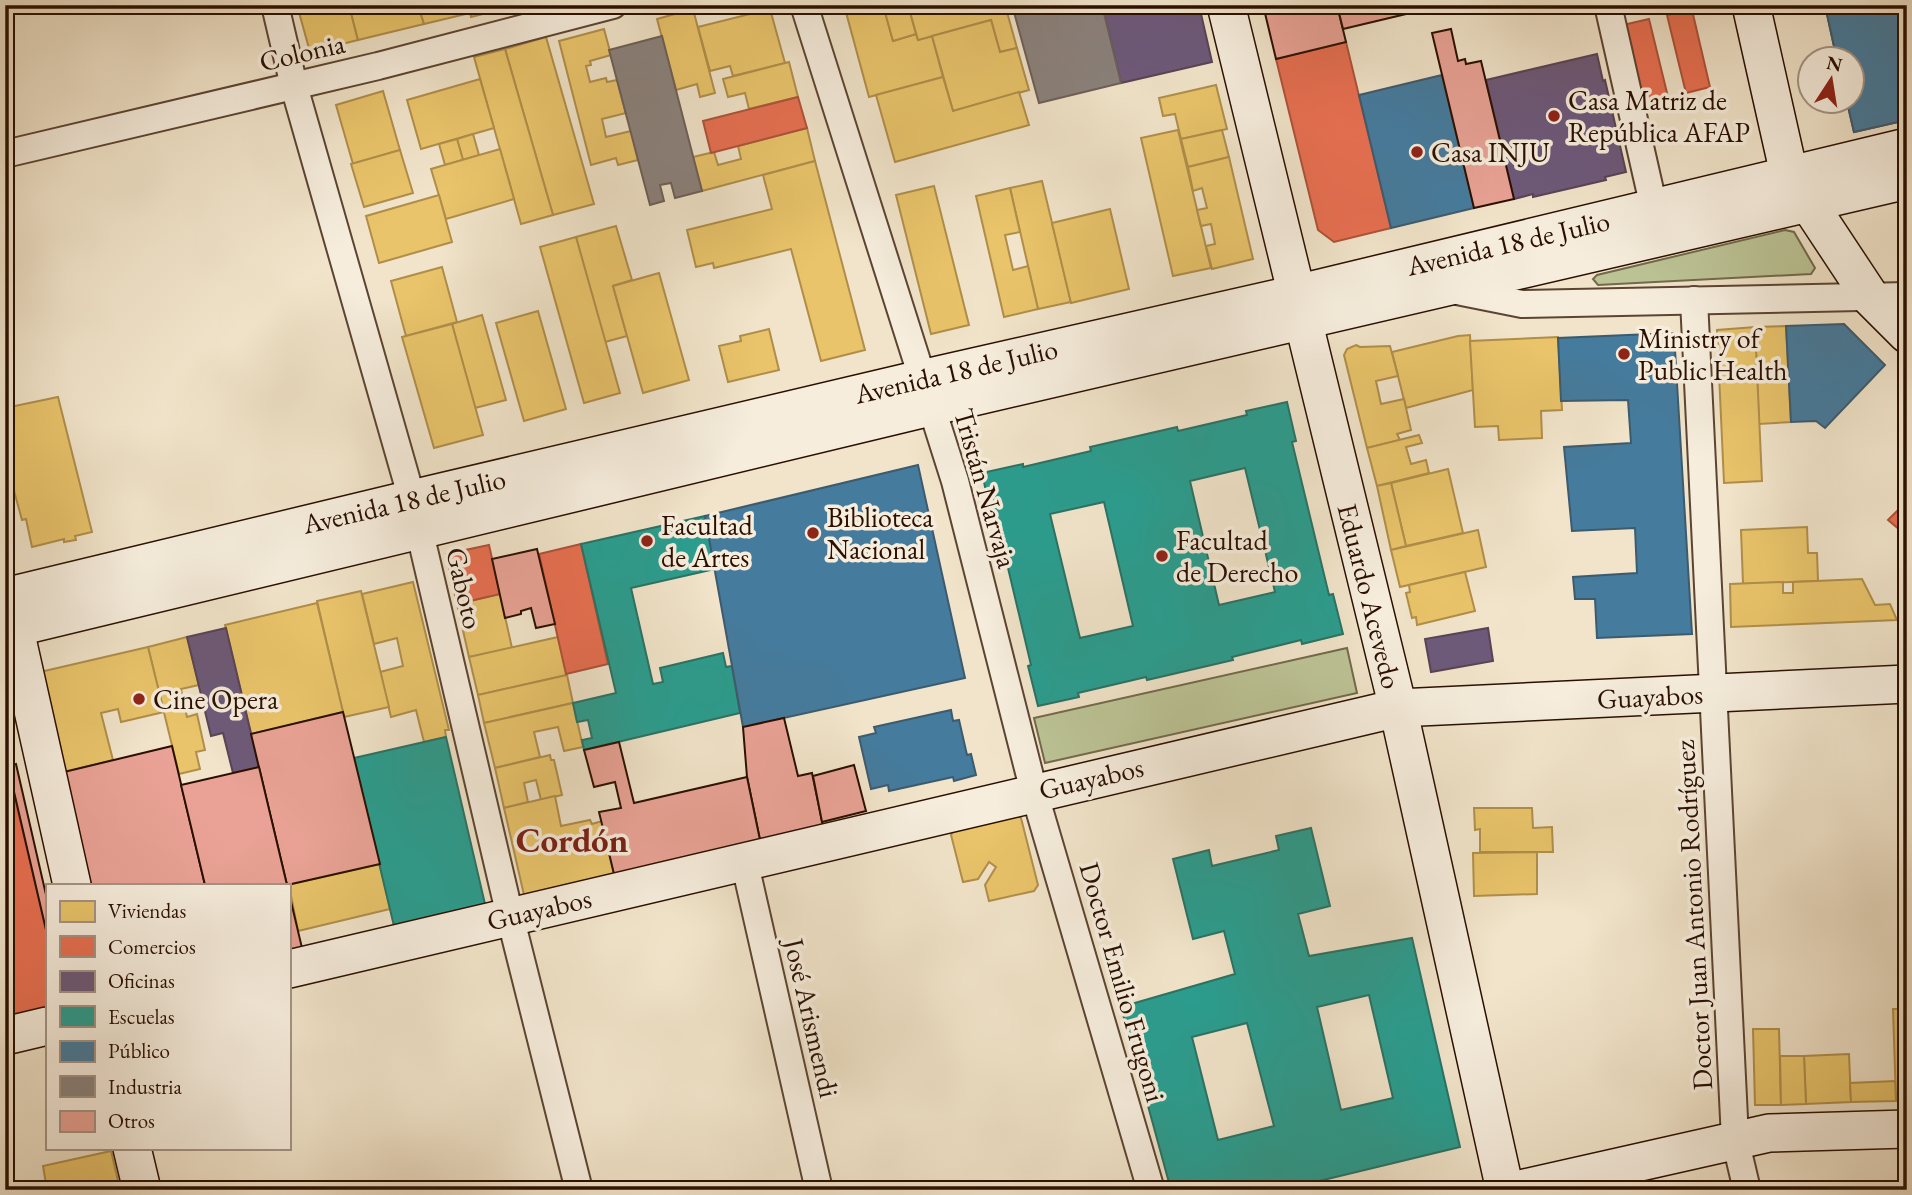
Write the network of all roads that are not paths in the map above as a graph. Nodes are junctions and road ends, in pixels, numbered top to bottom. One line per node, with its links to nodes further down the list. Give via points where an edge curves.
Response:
1 (275, 5): 7 (street, Gaboto)
2 (613, 5): 7 (street, Colonia)
3 (804, 5): 18 (street, Tristán Narvaja)
4 (1226, 5): 16 (street, Eduardo Acevedo)
5 (1608, 5): 12 (street)
6 (1751, 5): 11 (street)
7 (294, 86): 9 (street, Colonia); 19 (street, Gaboto)
8 (1907, 147): 11 (street, Avenida 18 de Julio)
9 (5, 154)
10 (1907, 180): 11 (street, Avenida 18 de Julio)
11 (1799, 189): 12 (street, Avenida 18 de Julio); 13 (street, Avenida 18 de Julio); 14 (street)
12 (1654, 208): 16 (street, Avenida 18 de Julio)
13 (1443, 288): 15 (street, Avenida 18 de Julio, via 1522,304); 16 (street, Avenida 18 de Julio)
14 (1889, 297): 15 (street, Avenida 18 de Julio); 17 (street)
15 (1694, 300): 22 (street, Doctor Juan Antonio Rodríguez)
16 (1299, 307): 18 (street, Avenida 18 de Julio); 23 (street, Eduardo Acevedo)
17 (1907, 334)
18 (926, 393): 19 (street, Avenida 18 de Julio); 24 (street, Tristán Narvaja, via 955,481)
19 (415, 514): 20 (street, Avenida 18 de Julio); 27 (street, Gaboto)
20 (8, 608): 26 (street)
21 (1907, 684): 22 (street, Guayabos)
22 (1714, 692): 23 (street, Guayabos); 32 (street, Doctor Juan Antonio Rodríguez)
23 (1398, 708): 24 (street, Guayabos); 38 (street, Eduardo Acevedo)
24 (1034, 792): 25 (street, Guayabos); 37 (street, Doctor Emilio Frugoni)
25 (744, 860): 27 (street, Guayabos); 36 (street, José Arismendi)
26 (72, 884)
27 (510, 916): 28 (street, Guayabos); 35 (street, Gaboto)
28 (290, 969)
29 (46, 1026): 30 (street)
30 (5, 1036)
31 (1907, 1129): 32 (street, via 1802,1130)
32 (1735, 1139): 39 (street); 40 (street, Doctor Juan Antonio Rodríguez)
33 (132, 1150): 34 (street)
34 (142, 1190)
35 (579, 1190)
36 (819, 1190)
37 (1151, 1190)
38 (1505, 1190)
39 (1516, 1190)
40 (1747, 1190)

